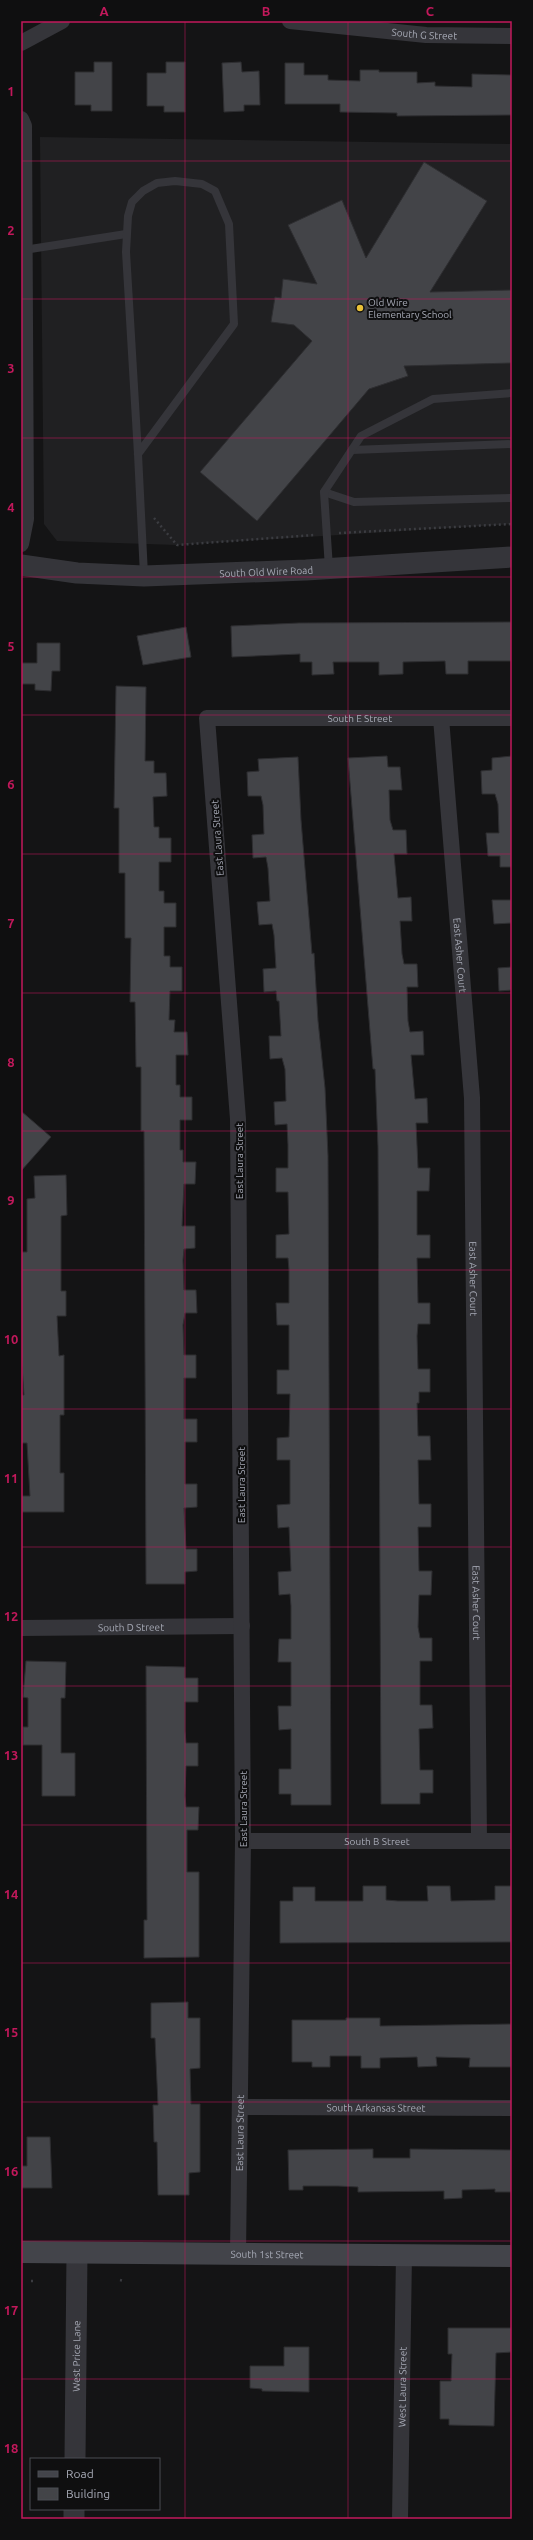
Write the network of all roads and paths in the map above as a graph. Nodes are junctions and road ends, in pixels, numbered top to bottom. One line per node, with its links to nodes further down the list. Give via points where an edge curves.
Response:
1 (62, 21): 5 (street)
2 (290, 21): 3 (street, South G Street)
3 (381, 26): 4 (street, South G Street, via 426,36)
4 (512, 36)
5 (21, 43)
6 (21, 119): 8 (street, via 24,126)
7 (126, 234): 8 (lane); 13 (lane); 13 (lane, via 132,202 143,191 157,183 175,181 202,184 215,191 229,224 234,324)
8 (24, 250): 9 (street)
9 (23, 353): 16 (street, via 26,519)
10 (512, 393): 12 (lane, via 433,399 361,436)
11 (512, 444): 12 (lane)
12 (352, 450): 14 (lane)
13 (138, 454): 20 (lane)
14 (324, 492): 15 (lane, via 354,502); 19 (lane)
15 (512, 498)
16 (21, 544)
17 (512, 557): 19 (street, South Old Wire Road)
18 (21, 565): 20 (street, South Old Wire Road, via 77,573)
19 (329, 568): 20 (street, South Old Wire Road)
20 (144, 576)
21 (208, 718): 22 (street, South E Street); 24 (street, East Laura Street, via 238,1119)
22 (441, 718): 23 (street, South E Street); 27 (street, East Asher Court, via 472,1098)
23 (512, 718)
24 (242, 1626): 25 (street, South D Street); 26 (street, East Laura Street)
25 (21, 1628)
26 (243, 1841): 27 (street, South B Street); 29 (street, East Laura Street)
27 (479, 1841): 28 (street, South B Street)
28 (512, 1842)
29 (240, 2107): 30 (street, South Arkansas Street); 33 (street, East Laura Street)
30 (512, 2108)
31 (21, 2252): 32 (main road, South 1st Street)
32 (77, 2253): 33 (main road, South 1st Street); 40 (street, West Price Lane)
33 (238, 2254): 34 (main road, South 1st Street)
34 (404, 2254): 35 (main road, South 1st Street); 41 (street, West Laura Street)
35 (512, 2256)
36 (120, 2280): 39 (path)
37 (31, 2281): 38 (path)
38 (36, 2281)
39 (124, 2281)
40 (75, 2458)
41 (400, 2519)

